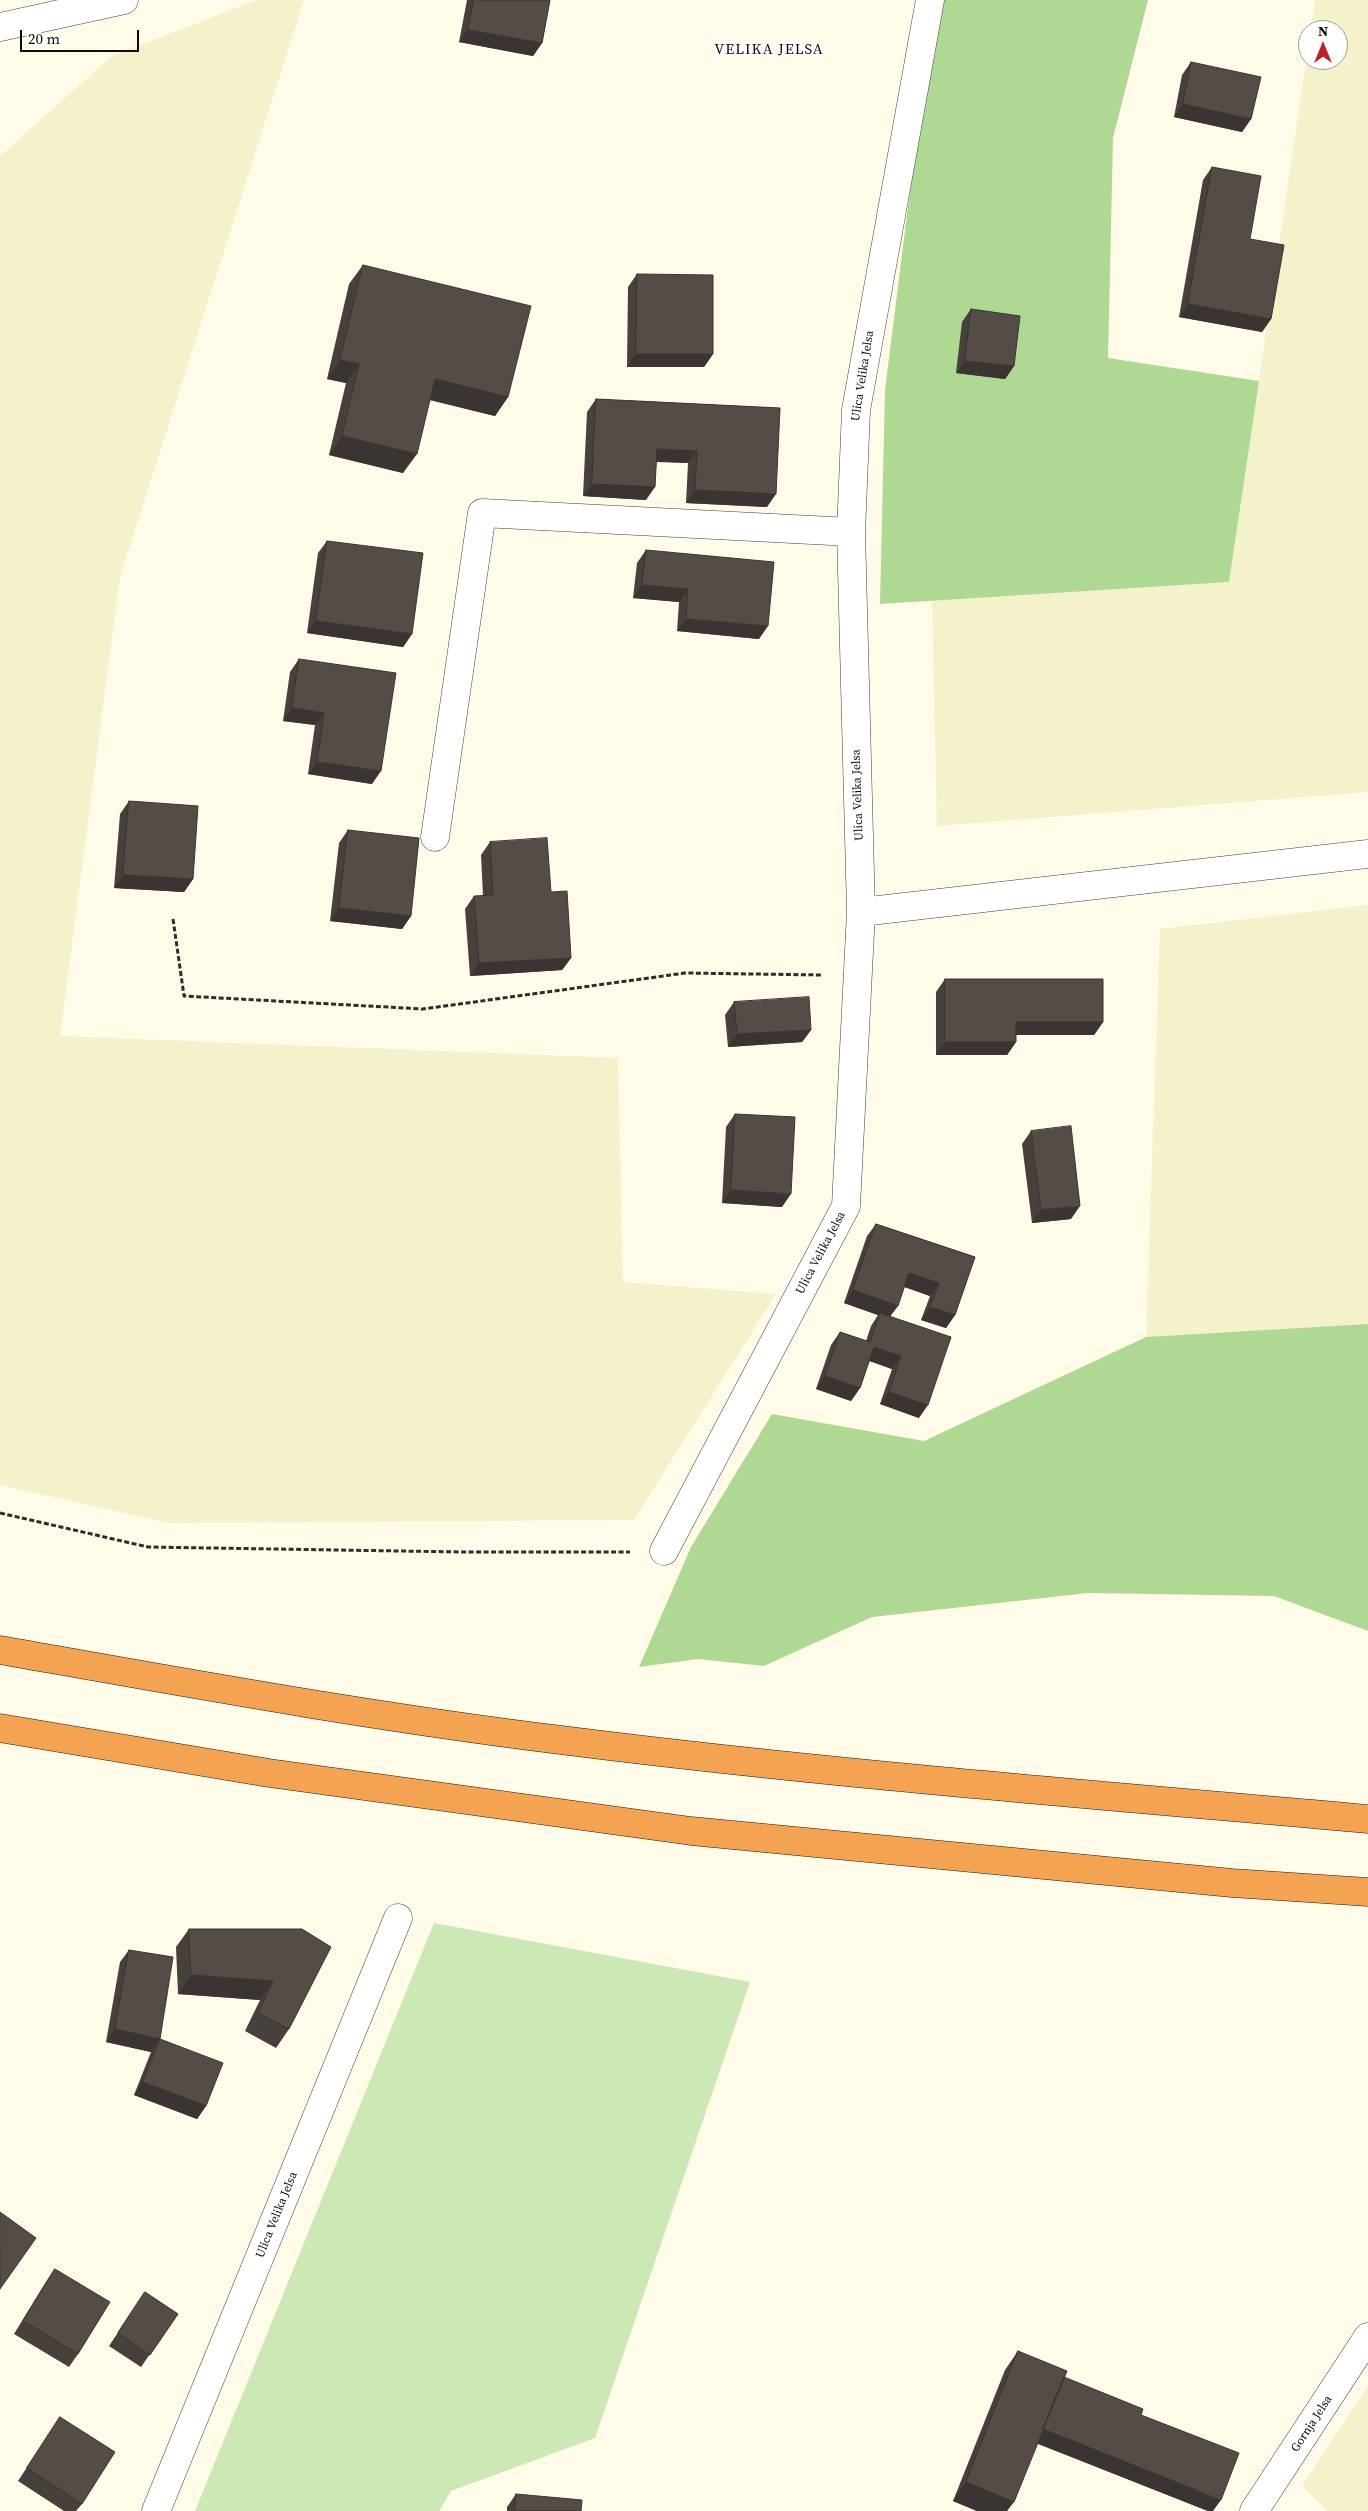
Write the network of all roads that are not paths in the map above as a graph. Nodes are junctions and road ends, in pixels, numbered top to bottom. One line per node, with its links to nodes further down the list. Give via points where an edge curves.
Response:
1 (124, 0): 3 (street)
2 (930, 0): 4 (street, Ulica Velika Jelsa, via 856,410)
3 (0, 27)
4 (851, 532): 5 (street, via 482,513); 7 (street, Ulica Velika Jelsa)
5 (435, 837)
6 (1368, 854): 7 (street)
7 (861, 912): 8 (street, Ulica Velika Jelsa, via 846,1206)
8 (664, 1551)
9 (0, 1650): 11 (highway, via 279,1699 559,1740 847,1772)
10 (0, 1728): 12 (highway, via 268,1773 690,1831 1232,1883)
11 (1368, 1819)
12 (1368, 1892)
13 (398, 1918): 15 (street, Ulica Velika Jelsa)
14 (1368, 2337): 16 (street, Gornja Jelsa)
15 (156, 2511)
16 (1254, 2511)

